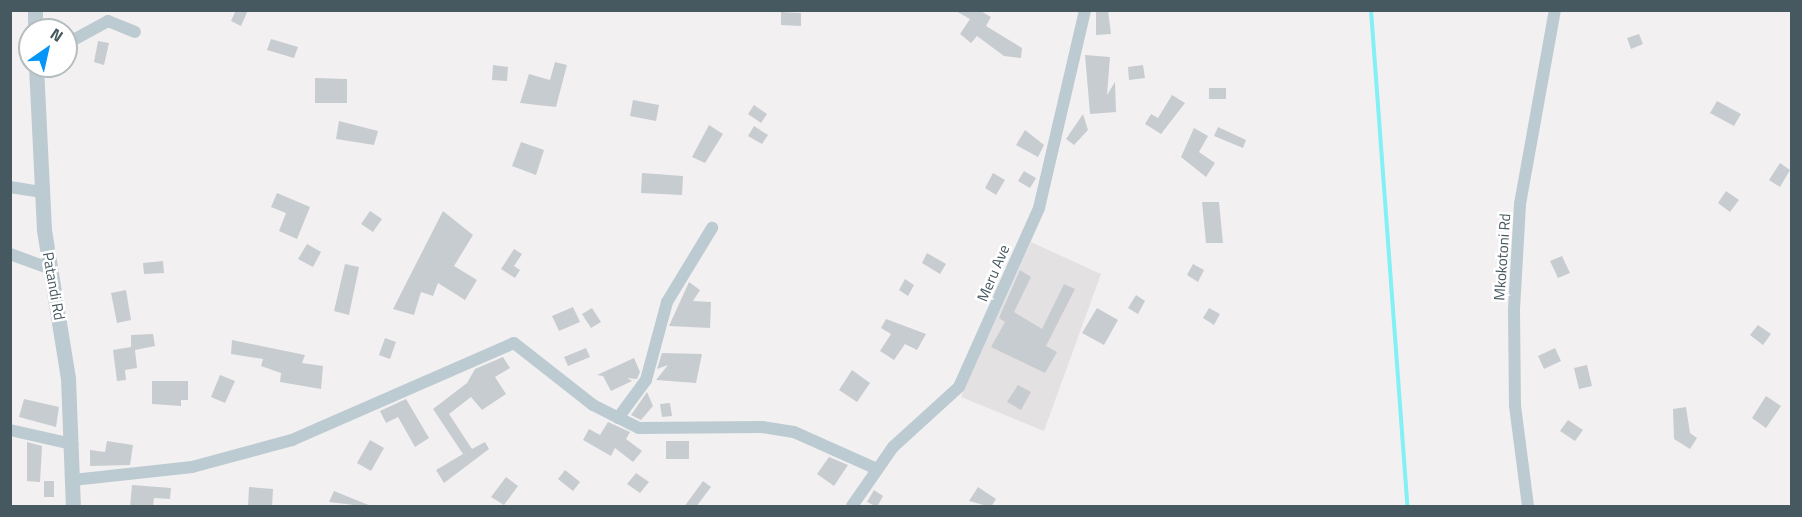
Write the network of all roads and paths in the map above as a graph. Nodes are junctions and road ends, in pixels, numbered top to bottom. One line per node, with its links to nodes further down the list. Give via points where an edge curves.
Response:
1 (1085, 10): 14 (street, Meru Ave, via 1039,208 989,322 951,399)
2 (1555, 10): 18 (street, Mkokotoni Rd, via 1520,204 1514,297 1515,406)
3 (135, 32): 4 (street, via 108,21)
4 (78, 37)
5 (36, 78): 7 (street, Patandi Rd)
6 (10, 187): 7 (street)
7 (41, 192): 10 (street, Patandi Rd)
8 (712, 228): 11 (street, via 667,302 646,380)
9 (10, 254): 10 (street)
10 (51, 269): 13 (street, Patandi Rd)
11 (618, 418): 14 (street, via 656,432 762,427 794,432); 15 (street, via 514,343 292,440 192,466)
12 (10, 430): 13 (street)
13 (72, 444): 15 (street, Patandi Rd)
14 (875, 468): 17 (street, Meru Ave)
15 (73, 480): 16 (street, Patandi Rd)
16 (74, 507)
17 (852, 507)
18 (1528, 507)

